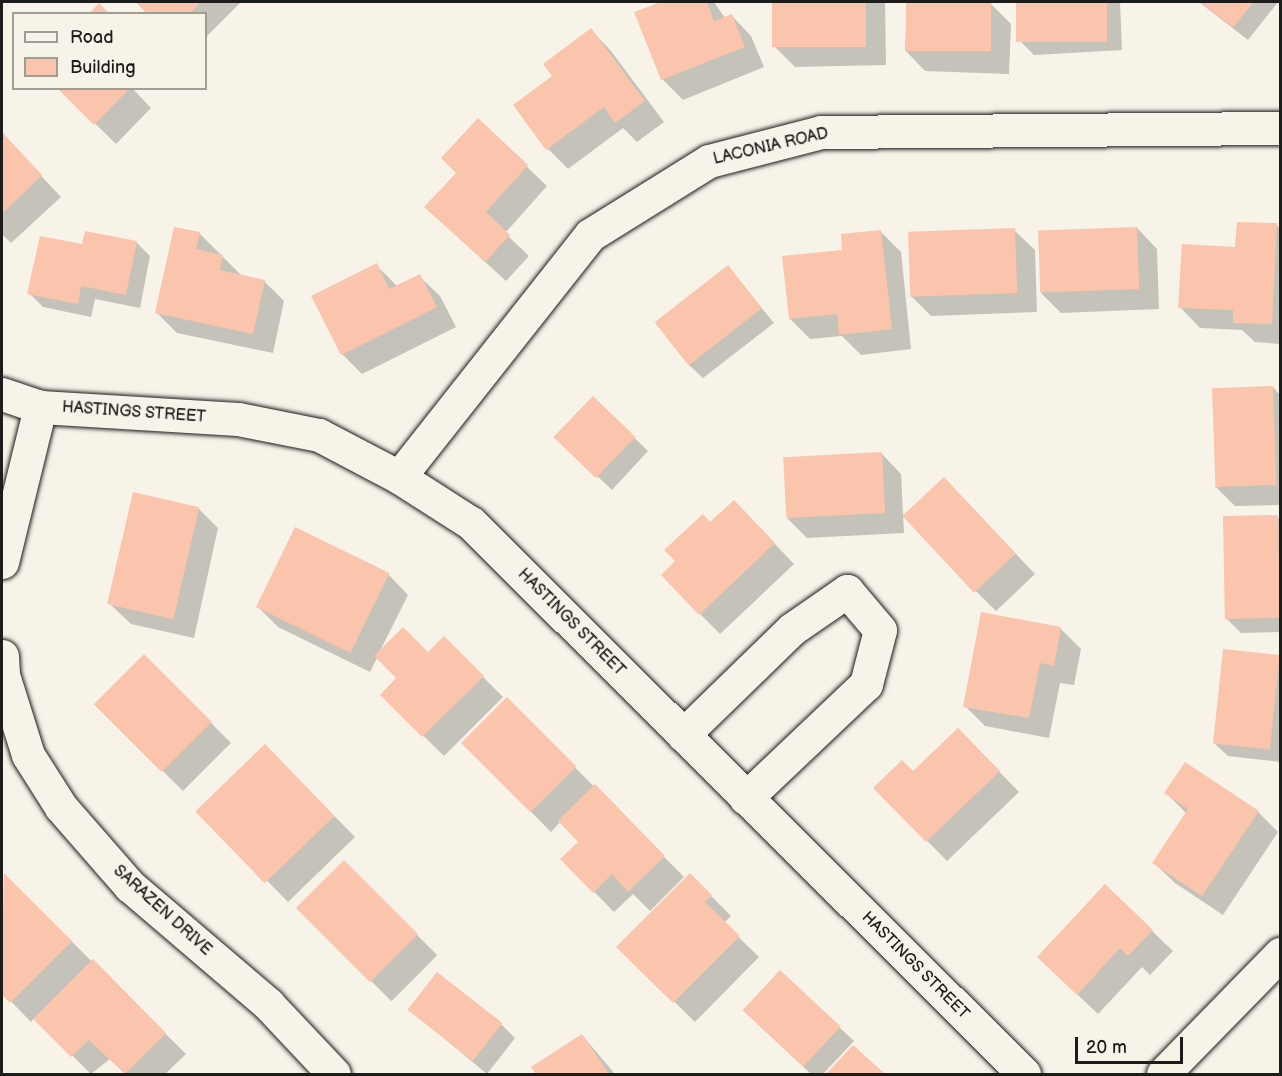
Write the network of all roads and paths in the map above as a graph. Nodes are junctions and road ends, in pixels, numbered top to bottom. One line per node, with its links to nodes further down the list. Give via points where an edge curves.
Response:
1 (1281, 128): 4 (street, LACONIA ROAD, via 821,132 709,161 590,235)
2 (2, 394): 3 (street, HASTINGS STREET)
3 (40, 407): 4 (street, HASTINGS STREET, via 238,419 318,435); 5 (street)
4 (399, 477): 7 (street, HASTINGS STREET, via 471,523)
5 (2, 562)
6 (2, 656): 10 (street, SARAZEN DRIVE, via 3,675 28,755 61,807 130,886 268,1004)
7 (683, 735): 8 (street, HASTINGS STREET); 8 (street, via 792,629 847,591 880,630 866,684)
8 (746, 798): 11 (street, HASTINGS STREET)
9 (1281, 954): 12 (street)
10 (334, 1074)
11 (1024, 1074)
12 (1163, 1074)

